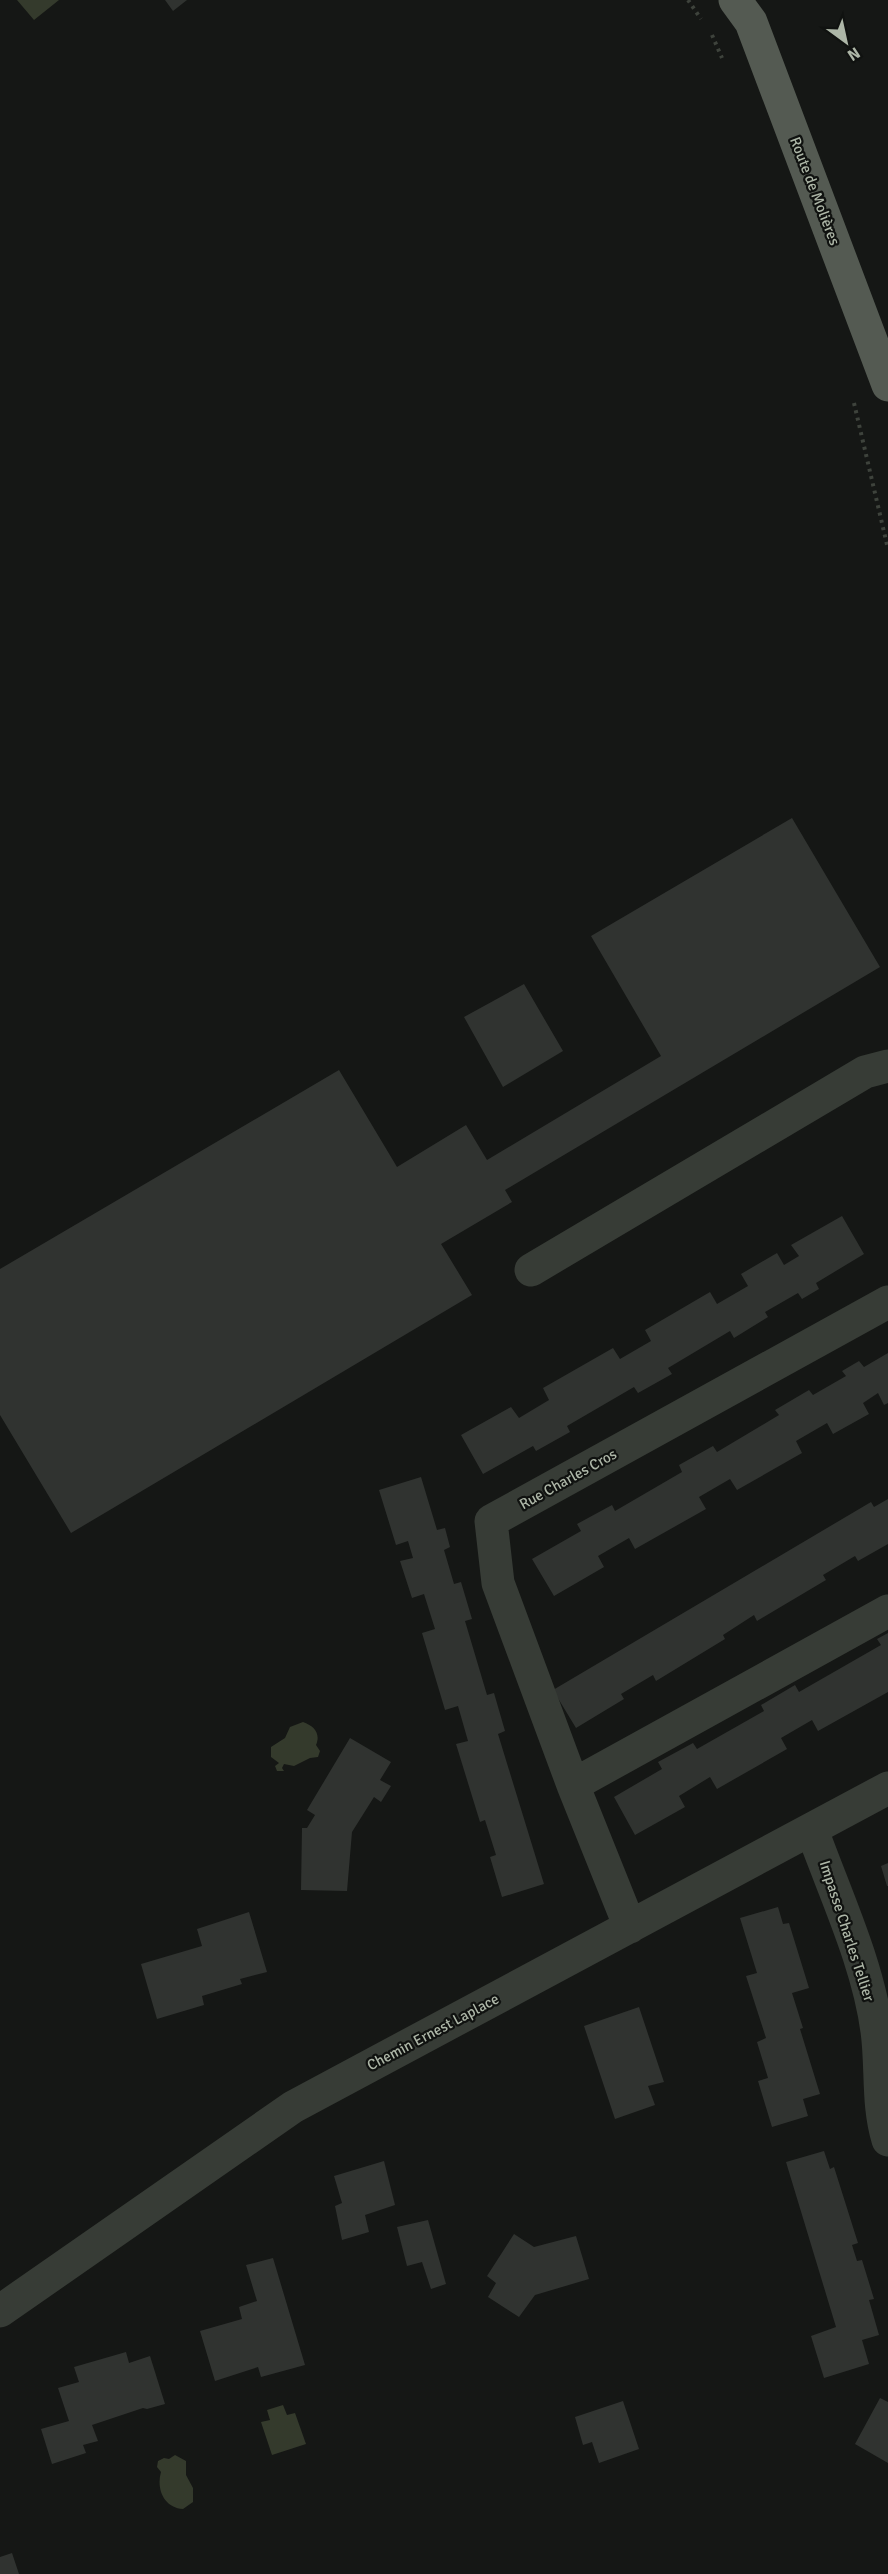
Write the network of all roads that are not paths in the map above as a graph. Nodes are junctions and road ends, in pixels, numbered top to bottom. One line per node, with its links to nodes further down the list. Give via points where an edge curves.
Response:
1 (735, 0): 2 (main road, Route de Molières, via 751,22)
2 (888, 386)
3 (888, 1066): 4 (street, via 865,1072)
4 (531, 1270)
5 (888, 1302): 7 (street, Rue Charles Cros, via 491,1521 498,1583)
6 (888, 1611): 7 (street)
7 (573, 1785): 10 (street, Rue Charles Cros)
8 (888, 1788): 9 (street, Chemin Ernest Laplace)
9 (812, 1830): 10 (street, Chemin Ernest Laplace); 11 (street, Impasse Charles Tellier, via 868,1984 877,2032 882,2119)
10 (630, 1927): 12 (street, Chemin Ernest Laplace, via 293,2107)
11 (888, 2140)
12 (0, 2311)

